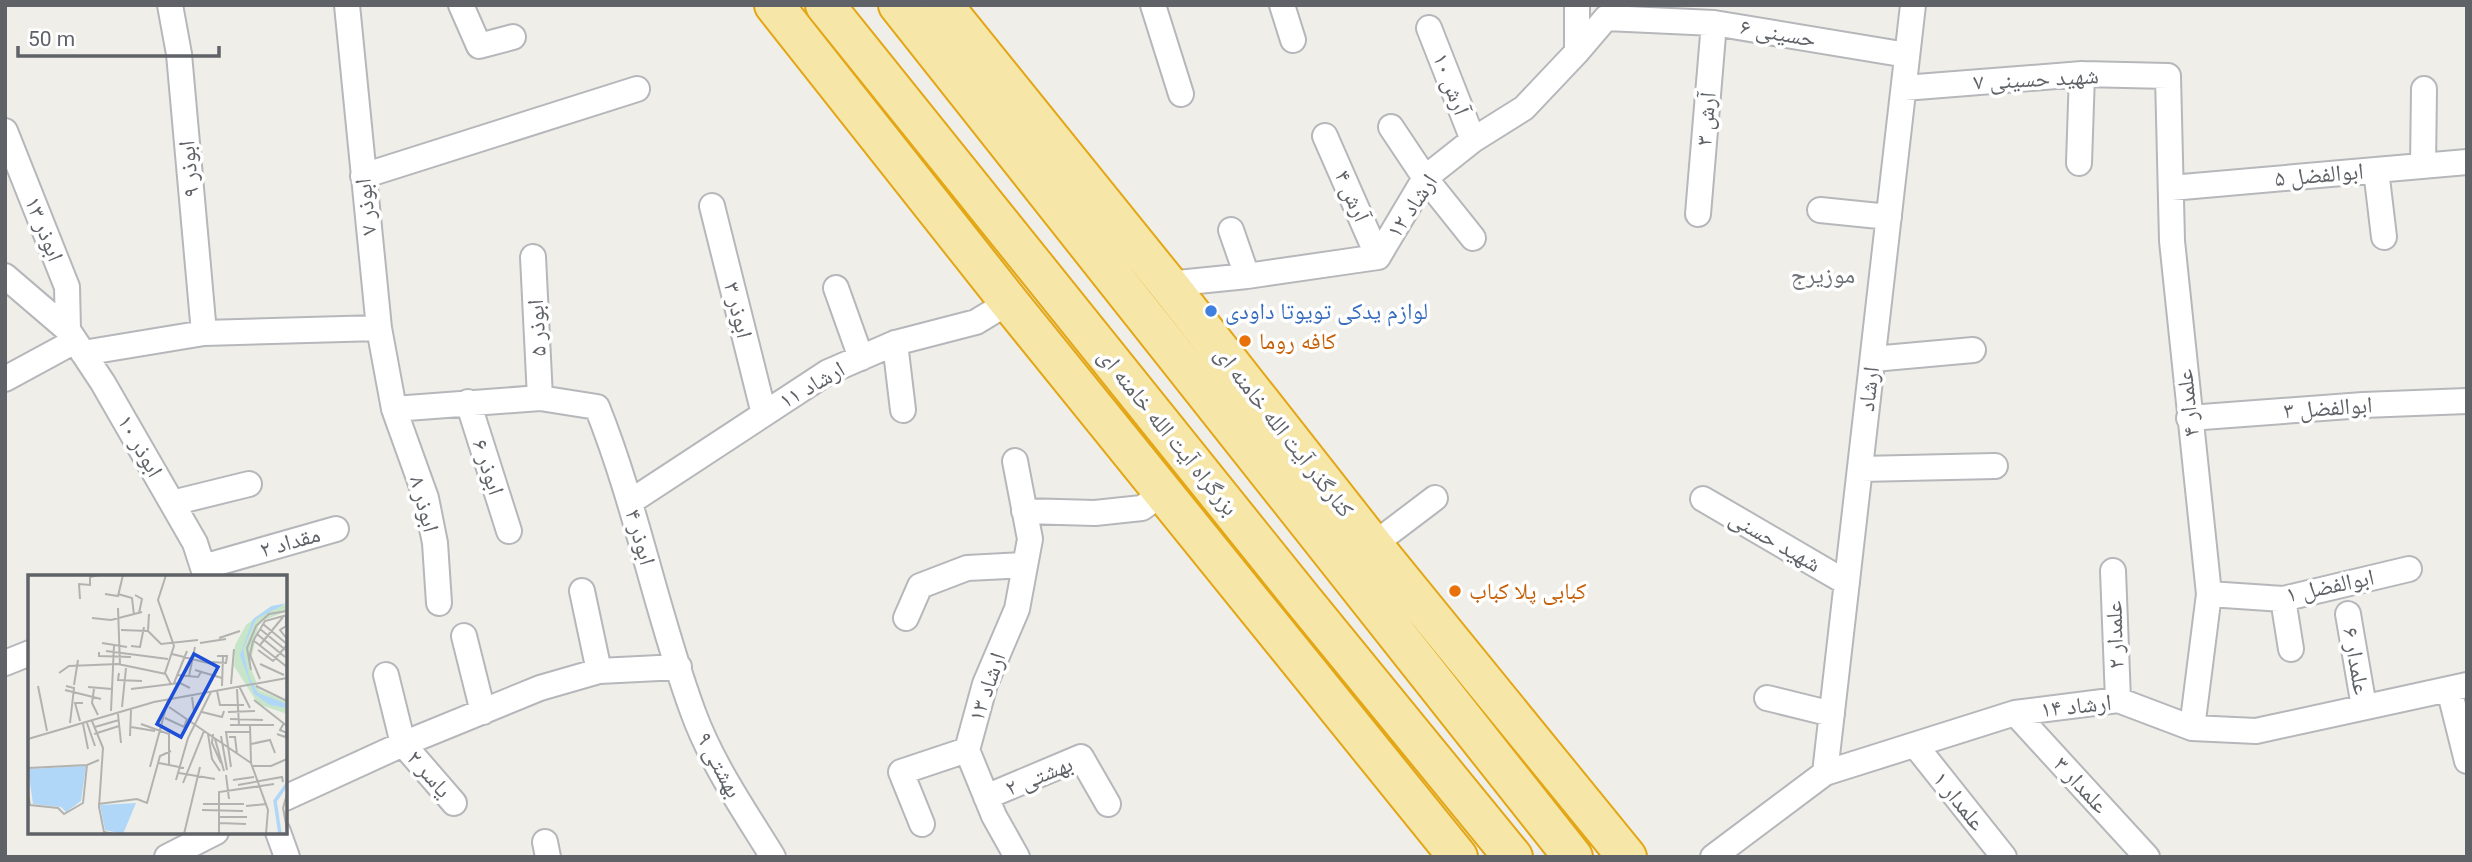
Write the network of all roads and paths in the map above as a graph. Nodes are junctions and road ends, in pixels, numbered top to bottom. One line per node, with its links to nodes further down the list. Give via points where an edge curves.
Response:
1 (170, 5): 53 (street, ابوذر ۹, via 179,54)
2 (347, 5): 35 (street, ابوذر ۷)
3 (461, 5): 15 (street, via 479,46)
4 (774, 5): 30 (highway)
5 (825, 5): 25 (highway, بزرگراه آیت الله خامنه ای)
6 (898, 5): 95 (highway)
7 (943, 5): 49 (highway, کنارگذر آیت الله خامنه ای)
8 (1153, 5): 24 (street)
9 (1282, 5): 16 (street)
10 (1577, 5): 17 (street)
11 (1913, 5): 18 (street, ارشاد)
12 (1606, 18): 13 (street, حسینی ۶); 17 (street, ارشاد ۱۲)
13 (1714, 23): 18 (street, حسینی ۶); 40 (street, آرش ۳)
14 (1429, 28): 29 (street, آرش ۱۰)
15 (513, 37)
16 (1293, 40)
17 (1577, 52): 29 (street, ارشاد ۱۲, via 1524,108)
18 (1907, 55): 21 (street, ارشاد)
19 (2082, 74): 20 (street, شهید حسینی ۷); 21 (street, شهید حسینی ۷); 32 (street)
20 (2168, 76): 37 (street, علمدار ۴)
21 (1904, 88): 41 (street, ارشاد)
22 (637, 89): 35 (street)
23 (2424, 89): 33 (street)
24 (1181, 94)
25 (897, 96): 30 (highway); 88 (highway, بزرگراه آیت الله خامنه ای)
26 (1391, 127): 36 (street)
27 (5, 131): 54 (street, ابوذر ۱۳, via 67,287)
28 (1325, 136): 46 (street, آرش ۴)
29 (1473, 140): 36 (street, ارشاد ۱۲)
30 (889, 151): 51 (highway)
31 (2467, 162): 33 (street, ابوالفضل ۵)
32 (2079, 163)
33 (2423, 166): 34 (street, ابوالفضل ۵)
34 (2376, 170): 37 (street, ابوالفضل ۵); 43 (street)
35 (363, 176): 52 (street, ابوذر ۷)
36 (1425, 178): 44 (street); 46 (street, ارشاد ۱۲)
37 (2171, 188): 66 (street, علمدار ۴)
38 (712, 206): 65 (street, ابوذر ۳)
39 (1820, 210): 41 (street)
40 (1698, 214)
41 (1889, 217): 58 (street, ارشاد)
42 (1231, 230): 48 (street)
43 (2384, 237)
44 (1473, 238)
45 (533, 257): 60 (street, ابوذر ۵)
46 (1378, 257): 48 (street, ارشاد ۱۲)
47 (5, 276): 54 (street)
48 (1247, 276): 49 (street, ارشاد ۱۲)
49 (1168, 284): 79 (highway, کنارگذر آیت الله خامنه ای)
50 (836, 288): 57 (street)
51 (1009, 302): 55 (street, ارشاد ۱۱, via 976,322); 71 (highway)
52 (379, 328): 53 (street); 63 (street, ابوذر ۷)
53 (204, 333): 54 (street)
54 (75, 341): 59 (street); 75 (street, ابوذر ۱۰)
55 (895, 343): 57 (street, ارشاد ۱۱); 64 (street)
56 (1973, 350): 58 (street)
57 (861, 358): 65 (street, ارشاد ۱۱, via 828,372)
58 (1873, 359): 69 (street, ارشاد)
59 (5, 379)
60 (540, 398): 62 (street); 74 (street, ابوذر ۴, via 597,407)
61 (2467, 401): 66 (street, ابوالفضل ۳)
62 (468, 402): 63 (street); 78 (street, ابوذر ۶)
63 (394, 409): 89 (street, ابوذر ۸, via 426,498)
64 (903, 410)
65 (764, 414): 74 (street, ارشاد ۱۱)
66 (2189, 418): 86 (street, علمدار ۴)
67 (1015, 461): 76 (street, ارشاد ۱۳)
68 (1995, 466): 69 (street)
69 (1860, 469): 84 (street, ارشاد)
70 (249, 484): 75 (street)
71 (1164, 492): 76 (street, via 1142,508 1095,513); 93 (highway)
72 (1435, 498): 79 (street)
73 (1703, 499): 84 (street, شهید حسنی)
74 (630, 502): 99 (street, ابوذر ۴)
75 (172, 503): 83 (street, ابوذر ۱۰, via 195,542)
76 (1024, 511): 80 (street, ارشاد ۱۳, via 1030,539)
77 (336, 529): 83 (street, مقداد ۲)
78 (509, 531)
79 (1373, 545): 90 (highway, کنارگذر آیت الله خامنه ای)
80 (1026, 565): 92 (street, via 967,568 920,586); 112 (street, ارشاد ۱۳, via 1017,609 985,684)
81 (2409, 569): 87 (street, ابوالفضل ۱)
82 (2113, 571): 104 (street, علمدار ۲)
83 (205, 572)
84 (1847, 583): 108 (street, ارشاد)
85 (582, 591): 100 (street)
86 (2209, 594): 87 (street, ابوالفضل ۱); 109 (street, علمدار ۴)
87 (2283, 599): 96 (street)
88 (1303, 600): 93 (highway); 127 (highway, بزرگراه آیت الله خامنه ای)
89 (439, 603)
90 (1428, 611): 95 (highway); 129 (highway, کنارگذر آیت الله خامنه ای)
91 (2348, 614): 105 (street, علمدار ۶)
92 (906, 618)
93 (1271, 626): 126 (highway)
94 (464, 636): 106 (street)
95 (1398, 638): 128 (highway)
96 (2291, 649)
97 (28, 654): 98 (street)
98 (5, 663)
99 (679, 667): 100 (street); 124 (street, بهشتی ۹, via 717,766)
100 (598, 671): 106 (street)
101 (386, 675): 110 (street)
102 (2458, 687): 105 (street, ارشاد ۱۴); 113 (street)
103 (1767, 698): 108 (street)
104 (2118, 700): 107 (street, ارشاد ۱۴); 109 (street, ارشاد ۱۴)
105 (2364, 707): 109 (street, ارشاد ۱۴, via 2256,731)
106 (483, 712): 110 (street)
107 (2015, 713): 111 (street, ارشاد ۱۴); 132 (street, علمدار ۳)
108 (1832, 714): 114 (street, ارشاد)
109 (2192, 728)
110 (403, 744): 115 (street); 117 (street, یاسر ۲)
111 (1914, 745): 114 (street, ارشاد ۱۴); 131 (street, علمدار ۱)
112 (967, 750): 116 (street, ارشاد ۱۳); 119 (street, via 901,772)
113 (2467, 761)
114 (1825, 773): 130 (street, ارشاد ۱۴)
115 (287, 797)
116 (986, 797): 118 (street, بهشتی ۲, via 1081,757); 125 (street, ارشاد ۱۳)
117 (454, 803)
118 (1108, 804)
119 (922, 824)
120 (212, 834): 122 (street)
121 (279, 834): 123 (street)
122 (167, 857)
123 (287, 857)
124 (773, 857)
125 (1017, 857)
126 (1458, 857)
127 (1513, 857)
128 (1573, 857)
129 (1627, 857)
130 (1713, 857)
131 (2004, 857)
132 (2147, 857)

